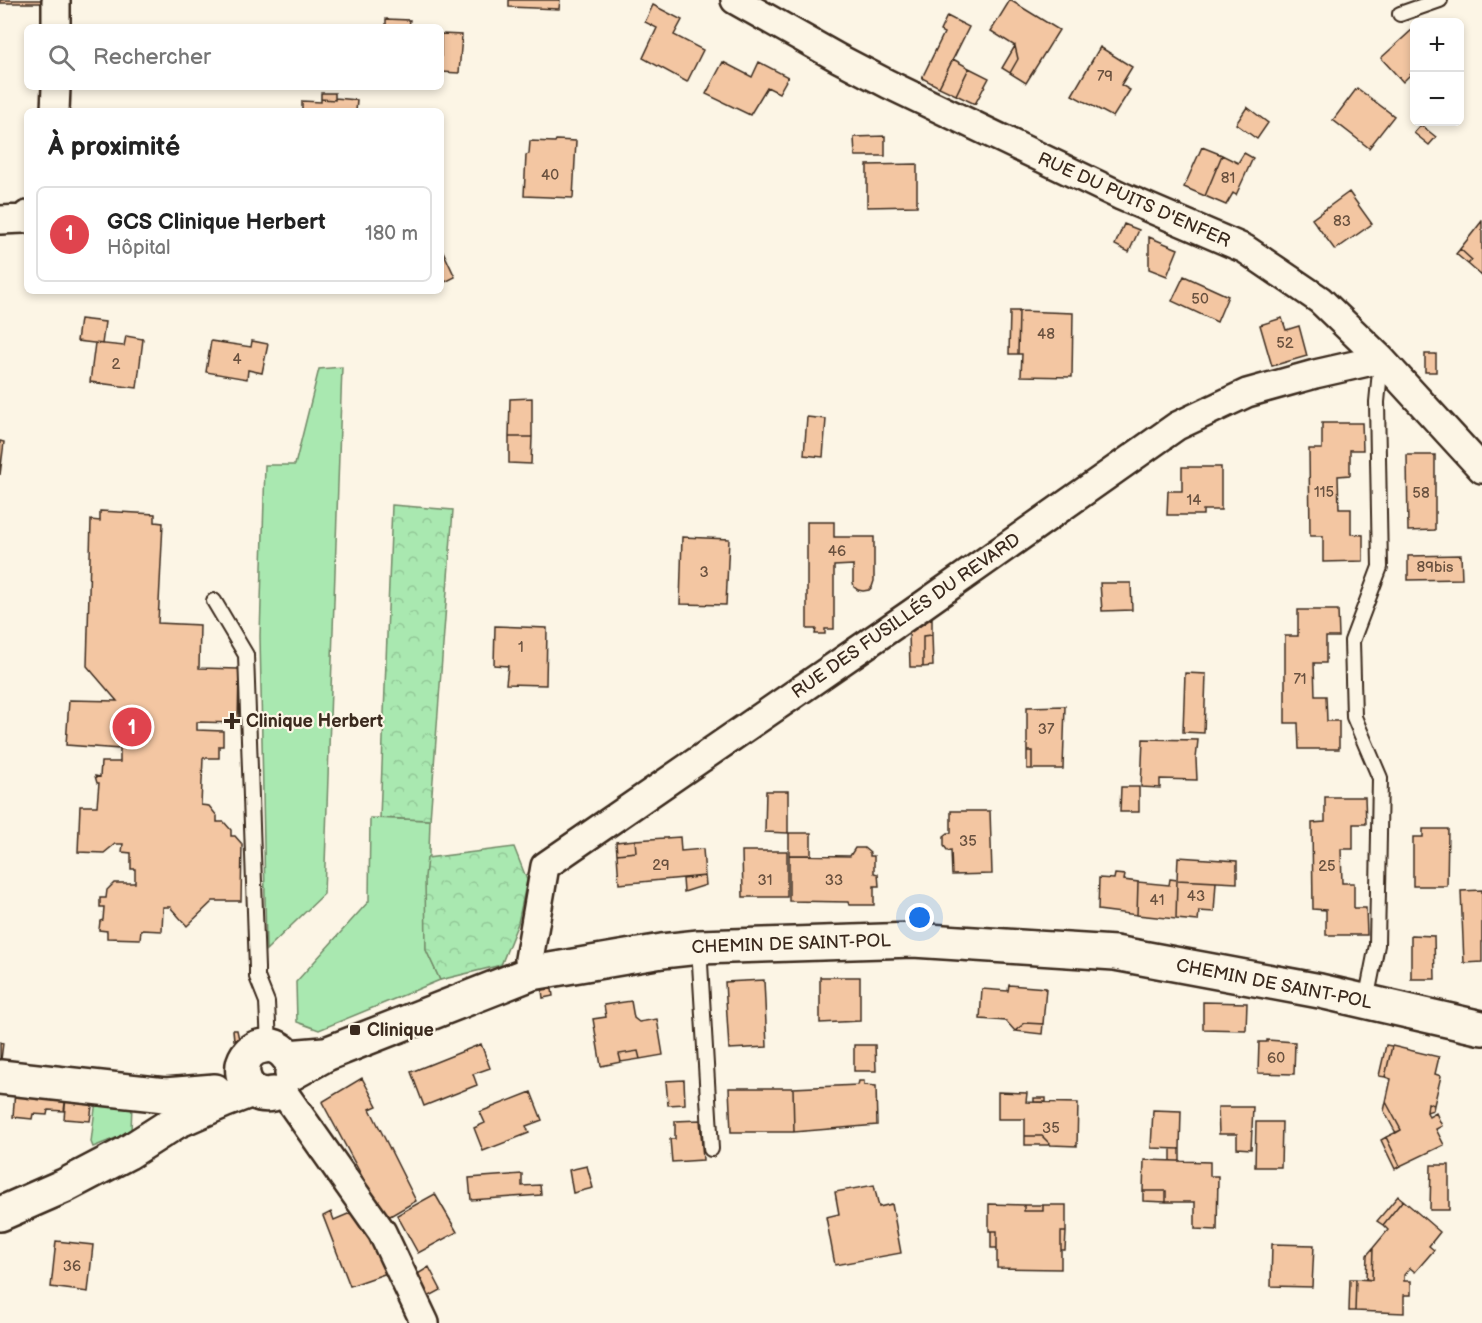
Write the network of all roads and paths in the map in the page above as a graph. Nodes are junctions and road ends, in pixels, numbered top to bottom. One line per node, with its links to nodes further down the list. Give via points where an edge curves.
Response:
1 (56, 0): 5 (street)
2 (735, 0): 8 (street, RUE DU PUITS D'ENFER, via 908,94 1121,196 1245,249 1320,300)
3 (1440, 0): 4 (lane)
4 (1400, 14)
5 (56, 24)
6 (56, 90): 7 (street)
7 (56, 108)
8 (1381, 359): 9 (street, RUE DU PUITS D'ENFER); 12 (street, RUE DES FUSILLÉS DU REVARD, via 1247,393 1177,426 545,866 529,959); 13 (lane, via 1377,402 1380,567 1352,640 1353,717 1380,778 1377,945)
9 (1482, 469)
10 (214, 601): 15 (lane, via 246,656 257,977 267,1002)
11 (699, 947): 12 (main road, CHEMIN DE SAINT-POL); 13 (main road, CHEMIN DE SAINT-POL, via 914,940 1115,953); 17 (lane)
12 (531, 973): 15 (main road, CHEMIN DE SAINT-POL)
13 (1366, 1001): 14 (main road, CHEMIN DE SAINT-POL)
14 (1482, 1028)
15 (262, 1076): 16 (main road, CHEMIN DE SAINT-POL, via 165,1095); 18 (main road, via 177,1121 127,1153); 19 (street, via 382,1232)
16 (0, 1077)
17 (711, 1149)
18 (0, 1214)
19 (425, 1323)

